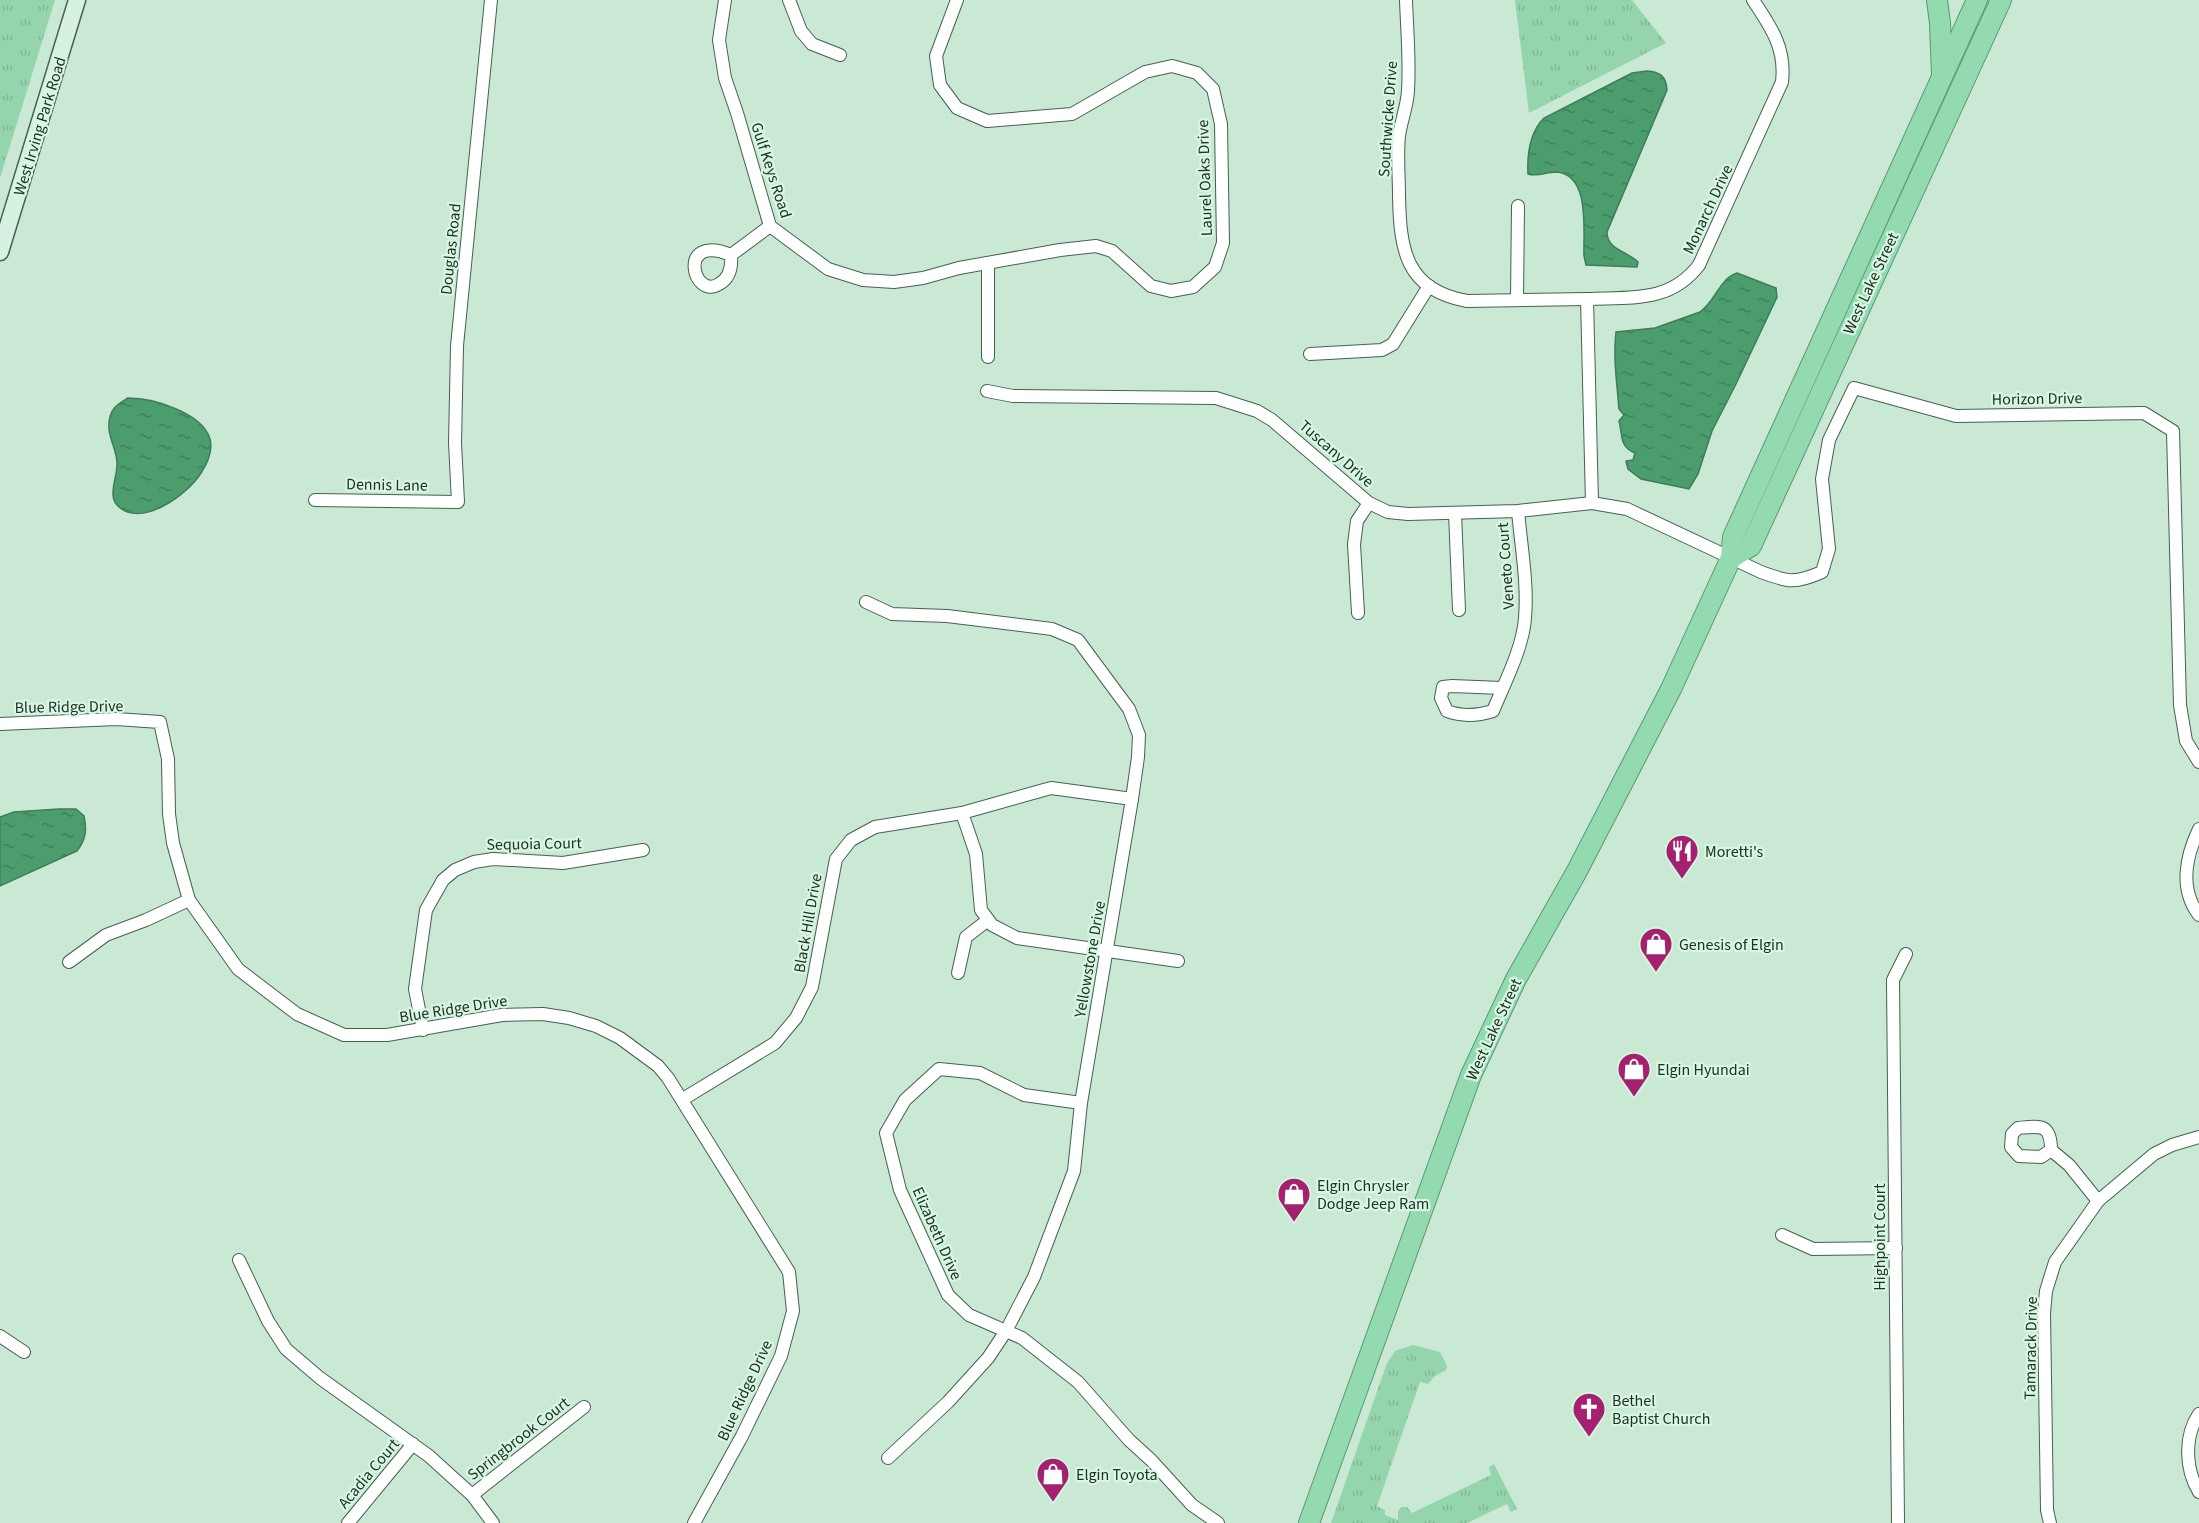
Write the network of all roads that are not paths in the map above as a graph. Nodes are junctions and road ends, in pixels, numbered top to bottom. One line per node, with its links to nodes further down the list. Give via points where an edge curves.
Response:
1 (77, 0): 18 (main road, West Irving Park Road)
2 (491, 0): 28 (street, Douglas Road, via 457,346)
3 (725, 0): 16 (street, Gulf Keys Road, via 719,40 725,78)
4 (789, 0): 13 (street, via 801,31 812,44)
5 (957, 0): 17 (street, Laurel Oaks Drive, via 936,56 940,85 957,108 987,121 1072,114 1145,72 1172,66 1197,73 1213,89 1221,124 1223,243 1215,267 1193,287 1171,291 1151,286 1112,251 1096,246)
6 (1406, 0): 21 (street, Southwicke Drive, via 1408,90 1398,150 1400,233 1409,263)
7 (1753, 0): 22 (street, Monarch Drive, via 1779,43 1784,68 1782,82 1699,265 1680,285 1659,294)
8 (1936, 0): 14 (highway)
9 (1977, 0): 14 (highway, West Lake Street)
10 (2001, 0): 12 (highway, West Lake Street)
11 (2010, 0): 12 (highway)
12 (1990, 27): 33 (highway, West Lake Street, via 1751,546)
13 (840, 55)
14 (1942, 77): 33 (highway, West Lake Street, via 1733,537)
15 (1518, 206): 23 (street)
16 (771, 226): 19 (street); 20 (street, Gulf Keys Road, via 828,269 863,280 903,280)
17 (1060, 250): 20 (street, Gulf Keys Road)
18 (0, 252)
19 (731, 255)
20 (988, 263): 25 (street)
21 (1429, 286): 23 (street, Southwicke Drive, via 1459,299); 24 (street, via 1393,344 1382,350)
22 (1587, 299): 23 (street, Southwicke Drive); 30 (street)
23 (1517, 300)
24 (1310, 354)
25 (988, 357)
26 (987, 392): 29 (street, Tuscany Drive, via 1013,396 1216,398 1238,404 1272,420)
27 (315, 500): 28 (street, Dennis Lane)
28 (458, 502)
29 (1370, 503): 32 (street, Tuscany Drive, via 1389,512); 36 (street, via 1357,521 1354,544)
30 (1592, 503): 31 (street, Tuscany Drive); 33 (street, Tuscany Drive, via 1627,509)
31 (1518, 511): 32 (street, Tuscany Drive); 37 (street, Veneto Court, via 1525,619)
32 (1455, 513): 35 (street)
33 (1731, 558): 39 (street, Horizon Drive, via 1780,579 1801,582 1822,572 1829,549 1822,479 1829,440 1854,388 1956,416 2144,413 2173,431 2180,705 2186,741); 74 (highway, West Lake Street, via 1671,689 1516,979 1471,1075)
34 (866, 602): 40 (street, Yellowstone Drive, via 892,614 946,616 1052,629 1078,640 1129,709 1138,735)
35 (1459, 610)
36 (1358, 613)
37 (1502, 688): 37 (street, Veneto Court, via 1493,711 1478,716 1447,711 1441,698 1443,687)
38 (0, 724): 44 (street, Blue Ridge Drive, via 160,722 168,759 173,843)
39 (2199, 762)
40 (1132, 799): 41 (street, Black Hill Drive, via 1051,788); 47 (street, Yellowstone Drive)
41 (962, 813): 46 (street, via 976,854 981,910); 53 (street, Black Hill Drive, via 875,827 851,840 836,859 812,987 796,1018 775,1043)
42 (2199, 829): 45 (street, via 2190,846 2185,882)
43 (643, 850): 52 (street, Sequoia Court, via 563,862 493,859 455,870 443,880 426,910 415,989)
44 (189, 900): 50 (street, via 106,934); 52 (street, Blue Ridge Drive, via 238,969 297,1014 344,1035)
45 (2199, 915)
46 (988, 920): 47 (street, via 1017,938); 51 (street, via 966,937)
47 (1108, 951): 49 (street); 54 (street, Yellowstone Drive)
48 (1906, 954): 59 (street, Highpoint Court, via 1893,980)
49 (1178, 961)
50 (69, 962)
51 (958, 973)
52 (423, 1030): 53 (street, Blue Ridge Drive, via 502,1015 568,1018 596,1026 635,1047 658,1066)
53 (683, 1099): 72 (street, Blue Ridge Drive, via 789,1272 793,1311 781,1356)
54 (1081, 1102): 61 (street, Yellowstone Drive, via 1074,1171 1034,1277); 61 (street, Elizabeth Drive, via 1024,1095 980,1073 939,1069 905,1100 885,1133 900,1190 948,1295 969,1315)
55 (2199, 1137): 57 (street, Tamarack Drive, via 2154,1154)
56 (2051, 1150): 57 (street)
57 (2098, 1200): 76 (street, Tamarack Drive, via 2055,1262 2046,1291 2046,1487)
58 (1782, 1235): 59 (street, via 1813,1249)
59 (1896, 1248): 75 (street, Highpoint Court)
60 (239, 1260): 66 (street, via 286,1349)
61 (1006, 1331): 67 (street, Yellowstone Drive, via 988,1358 948,1402); 73 (street, Elizabeth Drive, via 1022,1338 1078,1382 1192,1505)
62 (0, 1336): 63 (street)
63 (24, 1352)
64 (584, 1407): 69 (street, Springbrook Court)
65 (2199, 1414): 68 (street, via 2189,1433 2188,1448)
66 (413, 1444): 69 (street); 70 (street, Acadia Court)
67 (888, 1458)
68 (2199, 1492)
69 (472, 1495): 71 (street)
70 (348, 1523)
71 (493, 1523)
72 (694, 1523)
73 (1218, 1523)
74 (1309, 1523)
75 (1898, 1523)
76 (2050, 1523)

